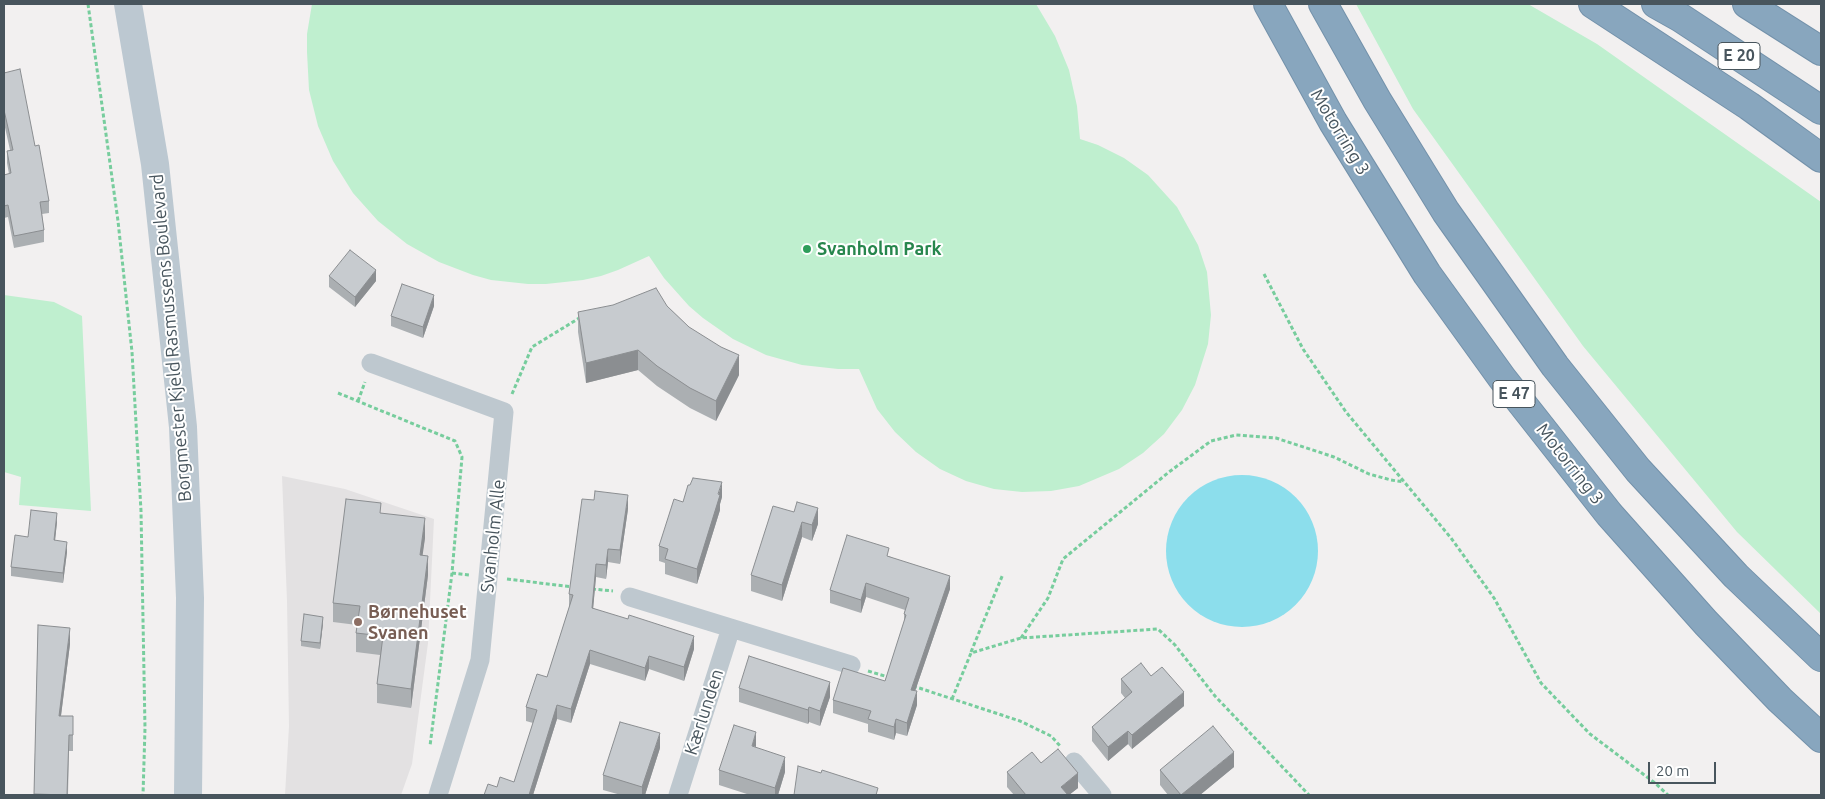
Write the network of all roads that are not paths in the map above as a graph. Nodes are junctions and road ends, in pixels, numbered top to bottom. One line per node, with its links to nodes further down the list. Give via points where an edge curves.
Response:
1 (128, 4): 17 (street, Borgmester Kjeld Rasmussens Boulevard, via 155,164 183,427 190,598)
2 (1268, 4): 15 (highway, Motorring 3 / E 47, via 1333,122 1422,266 1502,378 1628,536 1706,623)
3 (1323, 4): 13 (highway, E 47, via 1446,212 1555,366 1638,470 1736,576)
4 (1593, 4): 9 (highway, via 1749,106)
5 (1656, 4): 8 (highway, E 20)
6 (1746, 4): 7 (highway, E 20)
7 (1821, 51)
8 (1821, 110)
9 (1821, 158)
10 (371, 364): 18 (street, Svanholm Alle, via 504,412 480,660)
11 (630, 597): 12 (street)
12 (731, 628): 14 (street); 19 (street, Kærlunden)
13 (1821, 657)
14 (851, 665)
15 (1821, 738)
16 (1074, 762): 20 (street)
17 (188, 795)
18 (438, 795)
19 (678, 795)
20 (1102, 795)

